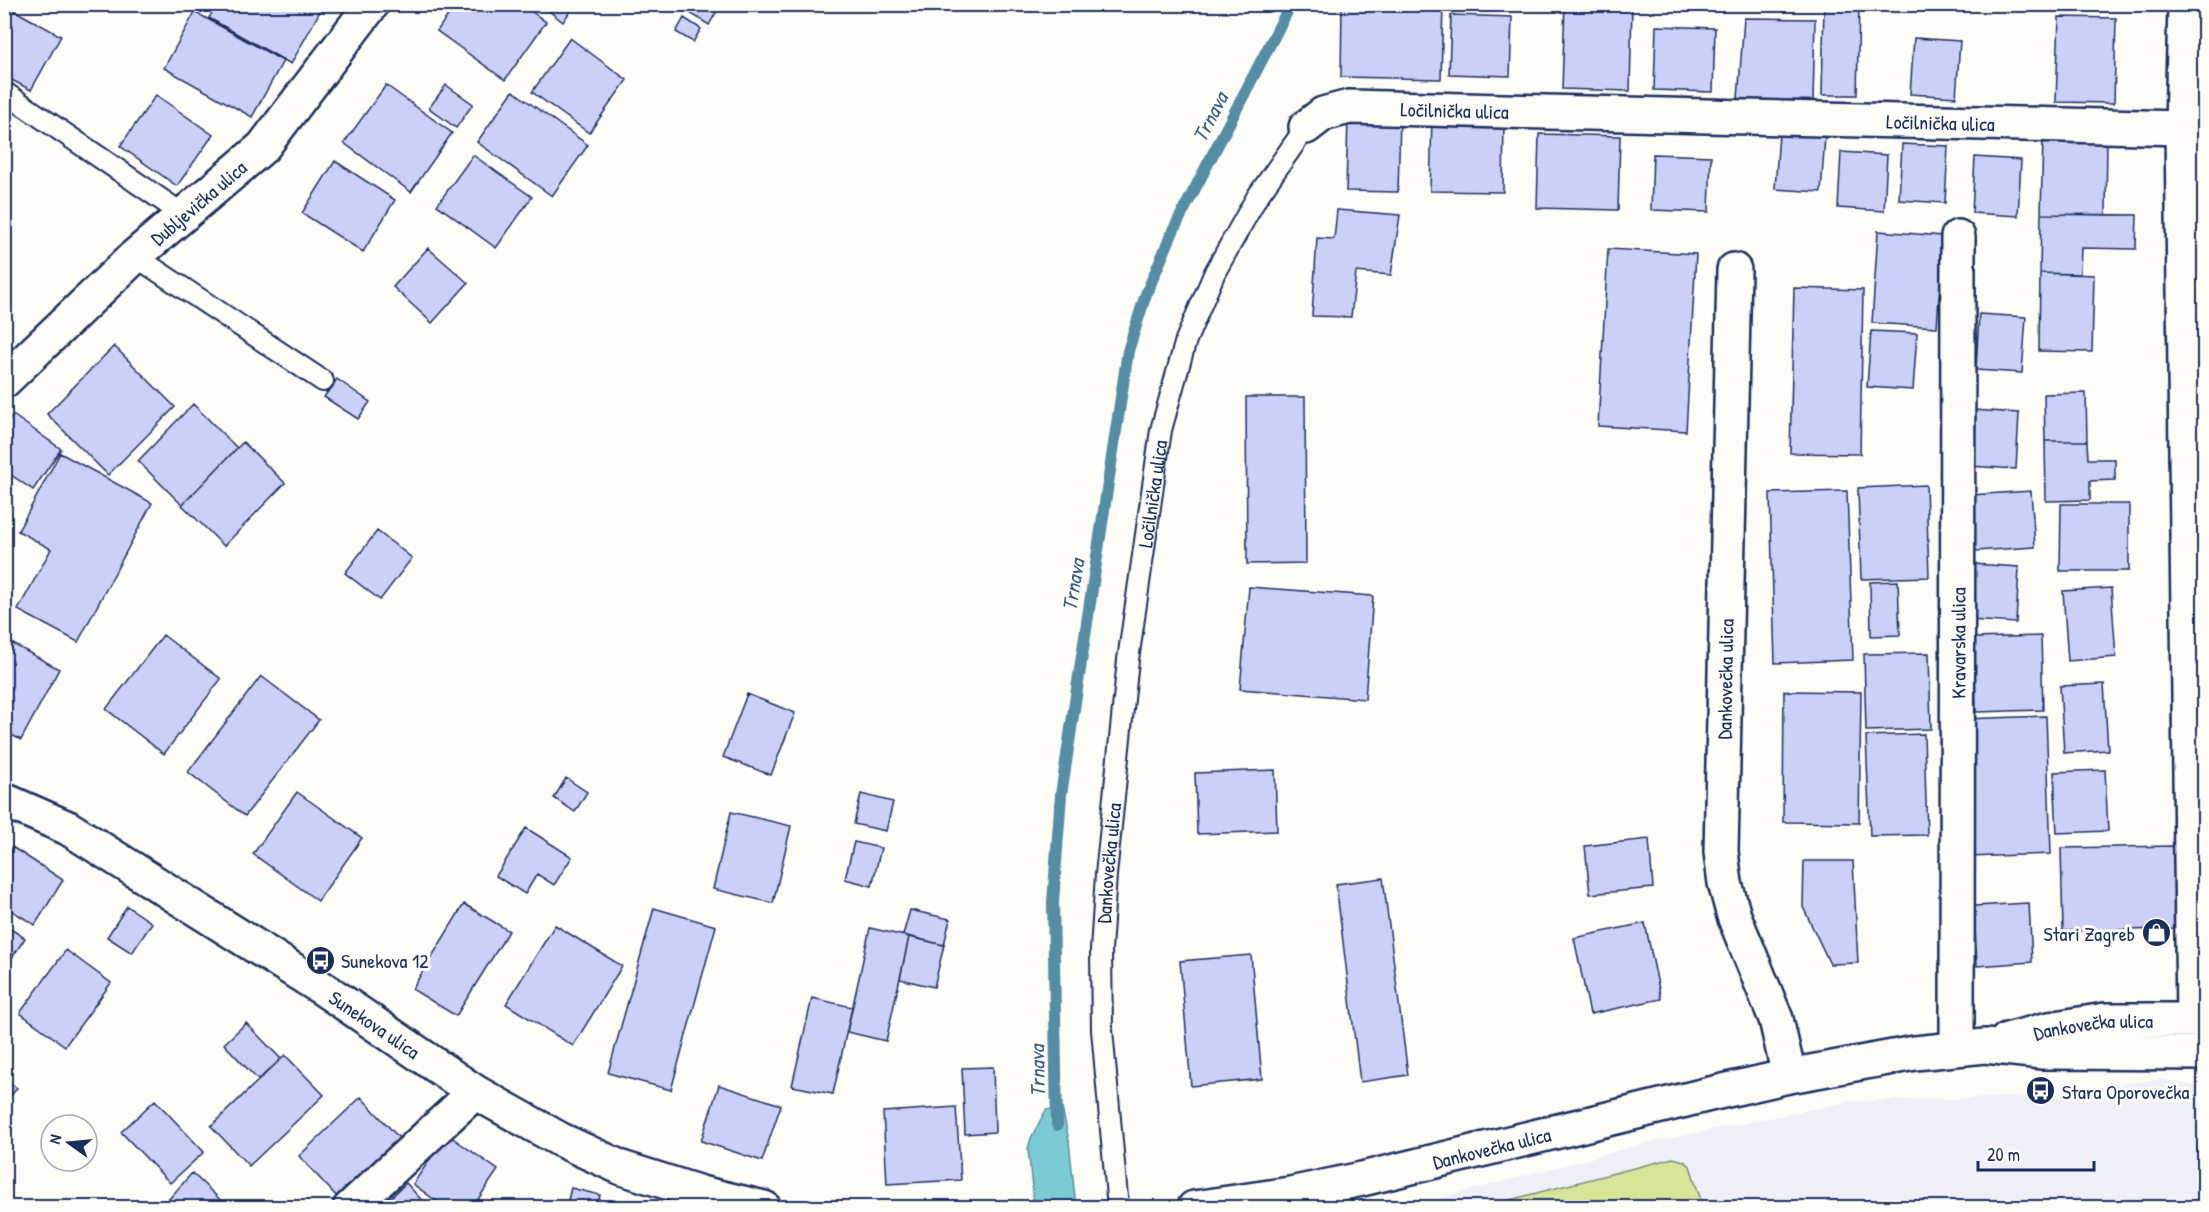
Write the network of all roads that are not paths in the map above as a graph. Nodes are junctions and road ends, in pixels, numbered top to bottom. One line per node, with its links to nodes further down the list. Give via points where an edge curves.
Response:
1 (372, 4): 6 (street, Dubljevička ulica, via 263,147)
2 (2185, 4): 5 (street)
3 (4, 92): 6 (lane)
4 (1306, 127): 5 (street, Ločilnička ulica, via 1323,114 1349,106); 12 (lane, Ločilnička ulica, via 1246,216 1215,272 1186,340 1161,430)
5 (2182, 128): 14 (street)
6 (184, 215): 8 (street, Dubljevička ulica)
7 (1958, 237): 15 (street, Kravarska ulica)
8 (135, 256): 10 (street, Dubljevička ulica); 11 (lane)
9 (1734, 270): 19 (street, Dankovečka ulica, via 1721,852 1734,916 1776,1019)
10 (4, 381)
11 (323, 381)
12 (1128, 660): 24 (lane, Dankovečka ulica, via 1101,950 1102,1030)
13 (4, 800): 20 (street, Sunekova ulica, via 68,828 325,990)
14 (2201, 1029): 15 (street, Dankovečka ulica, via 2105,1020)
15 (1971, 1047): 16 (street, Dankovečka ulica); 19 (street, Dankovečka ulica)
16 (2136, 1053): 17 (street, Dankovečka ulica); 18 (street)
17 (2205, 1053)
18 (2205, 1072)
19 (1789, 1076): 21 (street, Dankovečka ulica)
20 (475, 1092): 22 (street); 23 (street, Sunekova ulica, via 561,1140 622,1168)
21 (1271, 1202): 25 (street, Dankovečka ulica)
22 (350, 1208)
23 (764, 1208)
24 (1118, 1208)
25 (1194, 1208)

